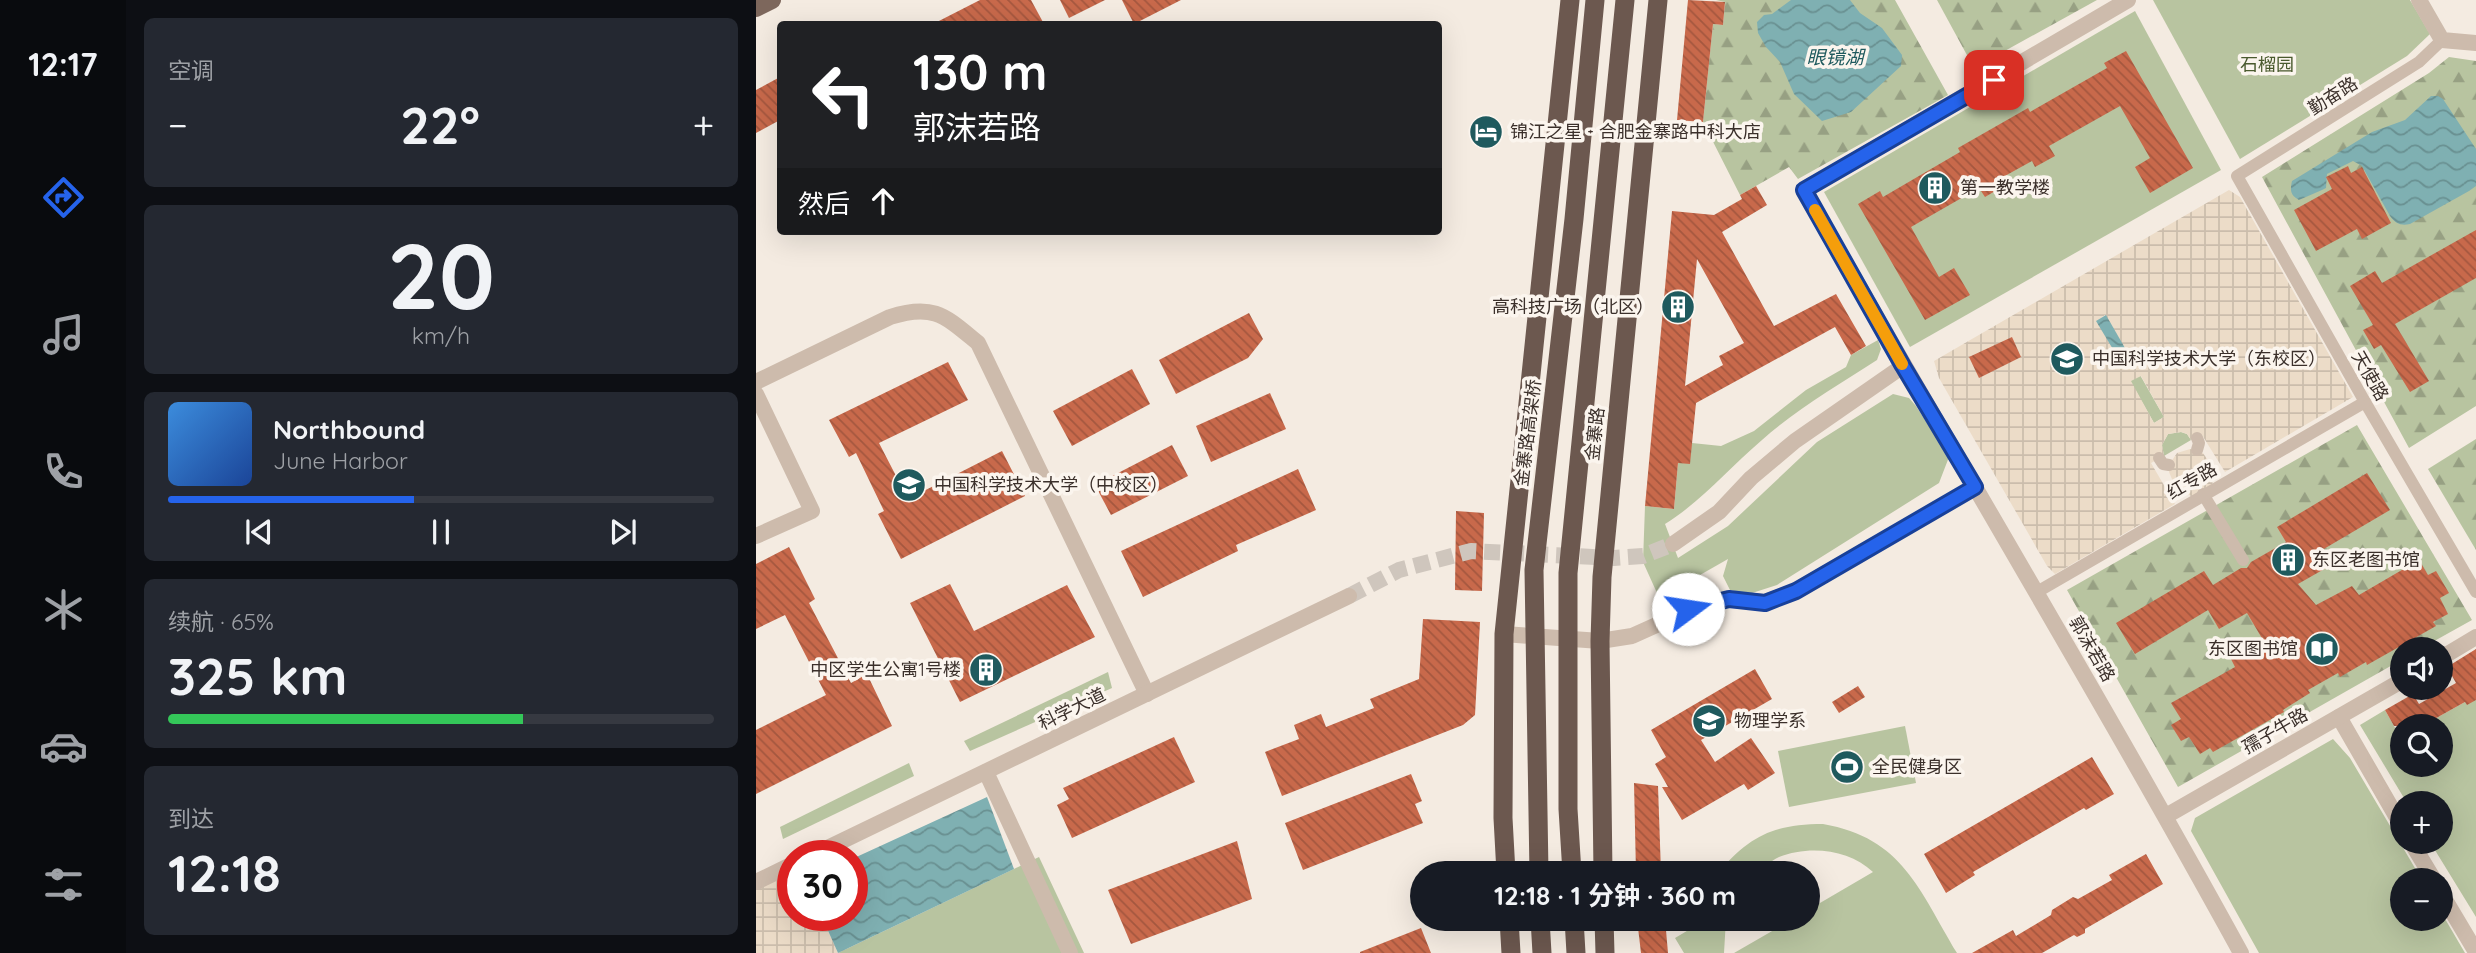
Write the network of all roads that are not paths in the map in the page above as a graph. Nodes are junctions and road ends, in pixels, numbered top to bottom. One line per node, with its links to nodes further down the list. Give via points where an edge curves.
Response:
1 (772, 0): 8 (main road)
2 (1570, 0): 26 (highway)
3 (1595, 0): 38 (highway, 金寨路高架桥, bridge, via 1534,570)
4 (1625, 0): 39 (highway, bridge, via 1567,573)
5 (1658, 0): 28 (highway, 金寨路, via 1607,519)
6 (2128, 0): 12 (street, 郭沫若路, via 1804,190)
7 (2419, 0): 9 (street)
8 (756, 8)
9 (2442, 40): 10 (street); 11 (street, 勤奋路, via 2419,62)
10 (2476, 43)
11 (2237, 176): 15 (street, 天使路)
12 (1903, 366): 16 (street, 郭沫若路); 19 (street, via 1795,441 1719,512)
13 (756, 382): 31 (street, via 890,317 911,310 943,315 978,343)
14 (756, 394): 18 (street, via 812,511)
15 (2365, 402): 17 (street, 红专路); 22 (street, 天使路)
16 (1975, 487): 21 (street, 郭沫若路); 24 (street, via 1796,591 1765,603 1729,599)
17 (2203, 494): 20 (street); 21 (street, 红专路)
18 (756, 536)
19 (1673, 544)
20 (2243, 560)
21 (2037, 592): 35 (street, 郭沫若路)
22 (2476, 592)
23 (1349, 596): 31 (street, 科学大道)
24 (1688, 609)
25 (1672, 618): 28 (street, via 1632,636)
26 (1504, 634): 28 (street); 37 (highway)
27 (2476, 637): 29 (street)
28 (1600, 641): 40 (highway, 金寨路)
29 (2453, 651)
30 (2390, 688): 32 (street, 孺子牛路)
31 (1147, 694): 33 (street, 科学大道)
32 (2339, 717): 34 (street); 35 (street, 孺子牛路)
33 (986, 772): 36 (street, 科学大道); 49 (street)
34 (2390, 805)
35 (2166, 816): 54 (street, 郭沫若路)
36 (844, 840)
37 (1505, 861)
38 (1539, 861)
39 (1571, 861)
40 (1603, 861)
41 (777, 872): 42 (street)
42 (756, 882)
43 (2453, 913): 48 (street)
44 (1510, 931): 50 (highway)
45 (1541, 931): 51 (highway)
46 (1575, 931): 52 (highway)
47 (1604, 931): 53 (highway)
48 (2476, 952)
49 (1070, 953)
50 (1511, 953)
51 (1542, 953)
52 (1576, 953)
53 (1605, 953)
54 (2241, 953)

